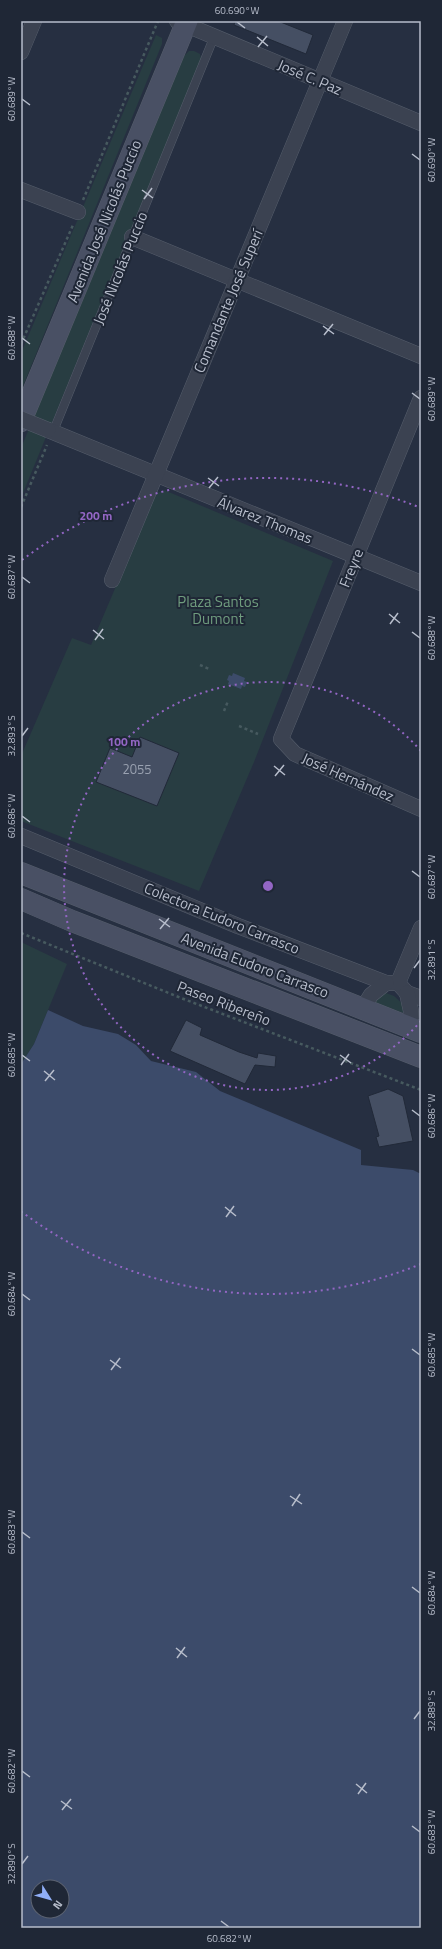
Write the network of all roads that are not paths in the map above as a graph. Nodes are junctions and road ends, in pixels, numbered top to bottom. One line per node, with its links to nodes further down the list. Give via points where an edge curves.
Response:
1 (34, 21): 5 (street)
2 (345, 21): 6 (street, Comandante José Superí)
3 (183, 22): 4 (street, José C. Paz); 14 (main road, Avenida José Nicolás Puccio)
4 (214, 37): 6 (street, José C. Paz); 10 (lane, José Nicolás Puccio)
5 (21, 52)
6 (320, 81): 7 (street, José C. Paz); 11 (street, Comandante José Superí)
7 (421, 123)
8 (21, 190): 9 (street)
9 (78, 212)
10 (132, 237): 11 (street); 15 (lane, José Nicolás Puccio)
11 (237, 280): 12 (street); 16 (street, Comandante José Superí)
12 (421, 356)
13 (421, 398): 17 (street, Freyre)
14 (21, 420): 15 (street, Álvarez Thomas, bridge)
15 (50, 431): 16 (street, Álvarez Thomas)
16 (156, 475): 17 (street, Álvarez Thomas); 18 (street, Comandante José Superí)
17 (356, 557): 19 (street, Álvarez Thomas); 20 (street, Freyre)
18 (112, 580)
19 (421, 583)
20 (281, 739): 21 (street, José Hernández, via 295,754)
21 (421, 809)
22 (21, 836): 26 (street, Colectora Eudoro Carrasco, via 238,926)
23 (21, 872): 28 (main road, Avenida Eudoro Carrasco)
24 (21, 899): 30 (main road, Avenida Eudoro Carrasco)
25 (421, 928): 26 (street)
26 (397, 986): 27 (street, Colectora Eudoro Carrasco); 28 (street, via 371,994); 29 (street, via 411,1011)
27 (421, 998)
28 (363, 1008): 29 (main road, Avenida Eudoro Carrasco)
29 (416, 1030)
30 (421, 1057)

